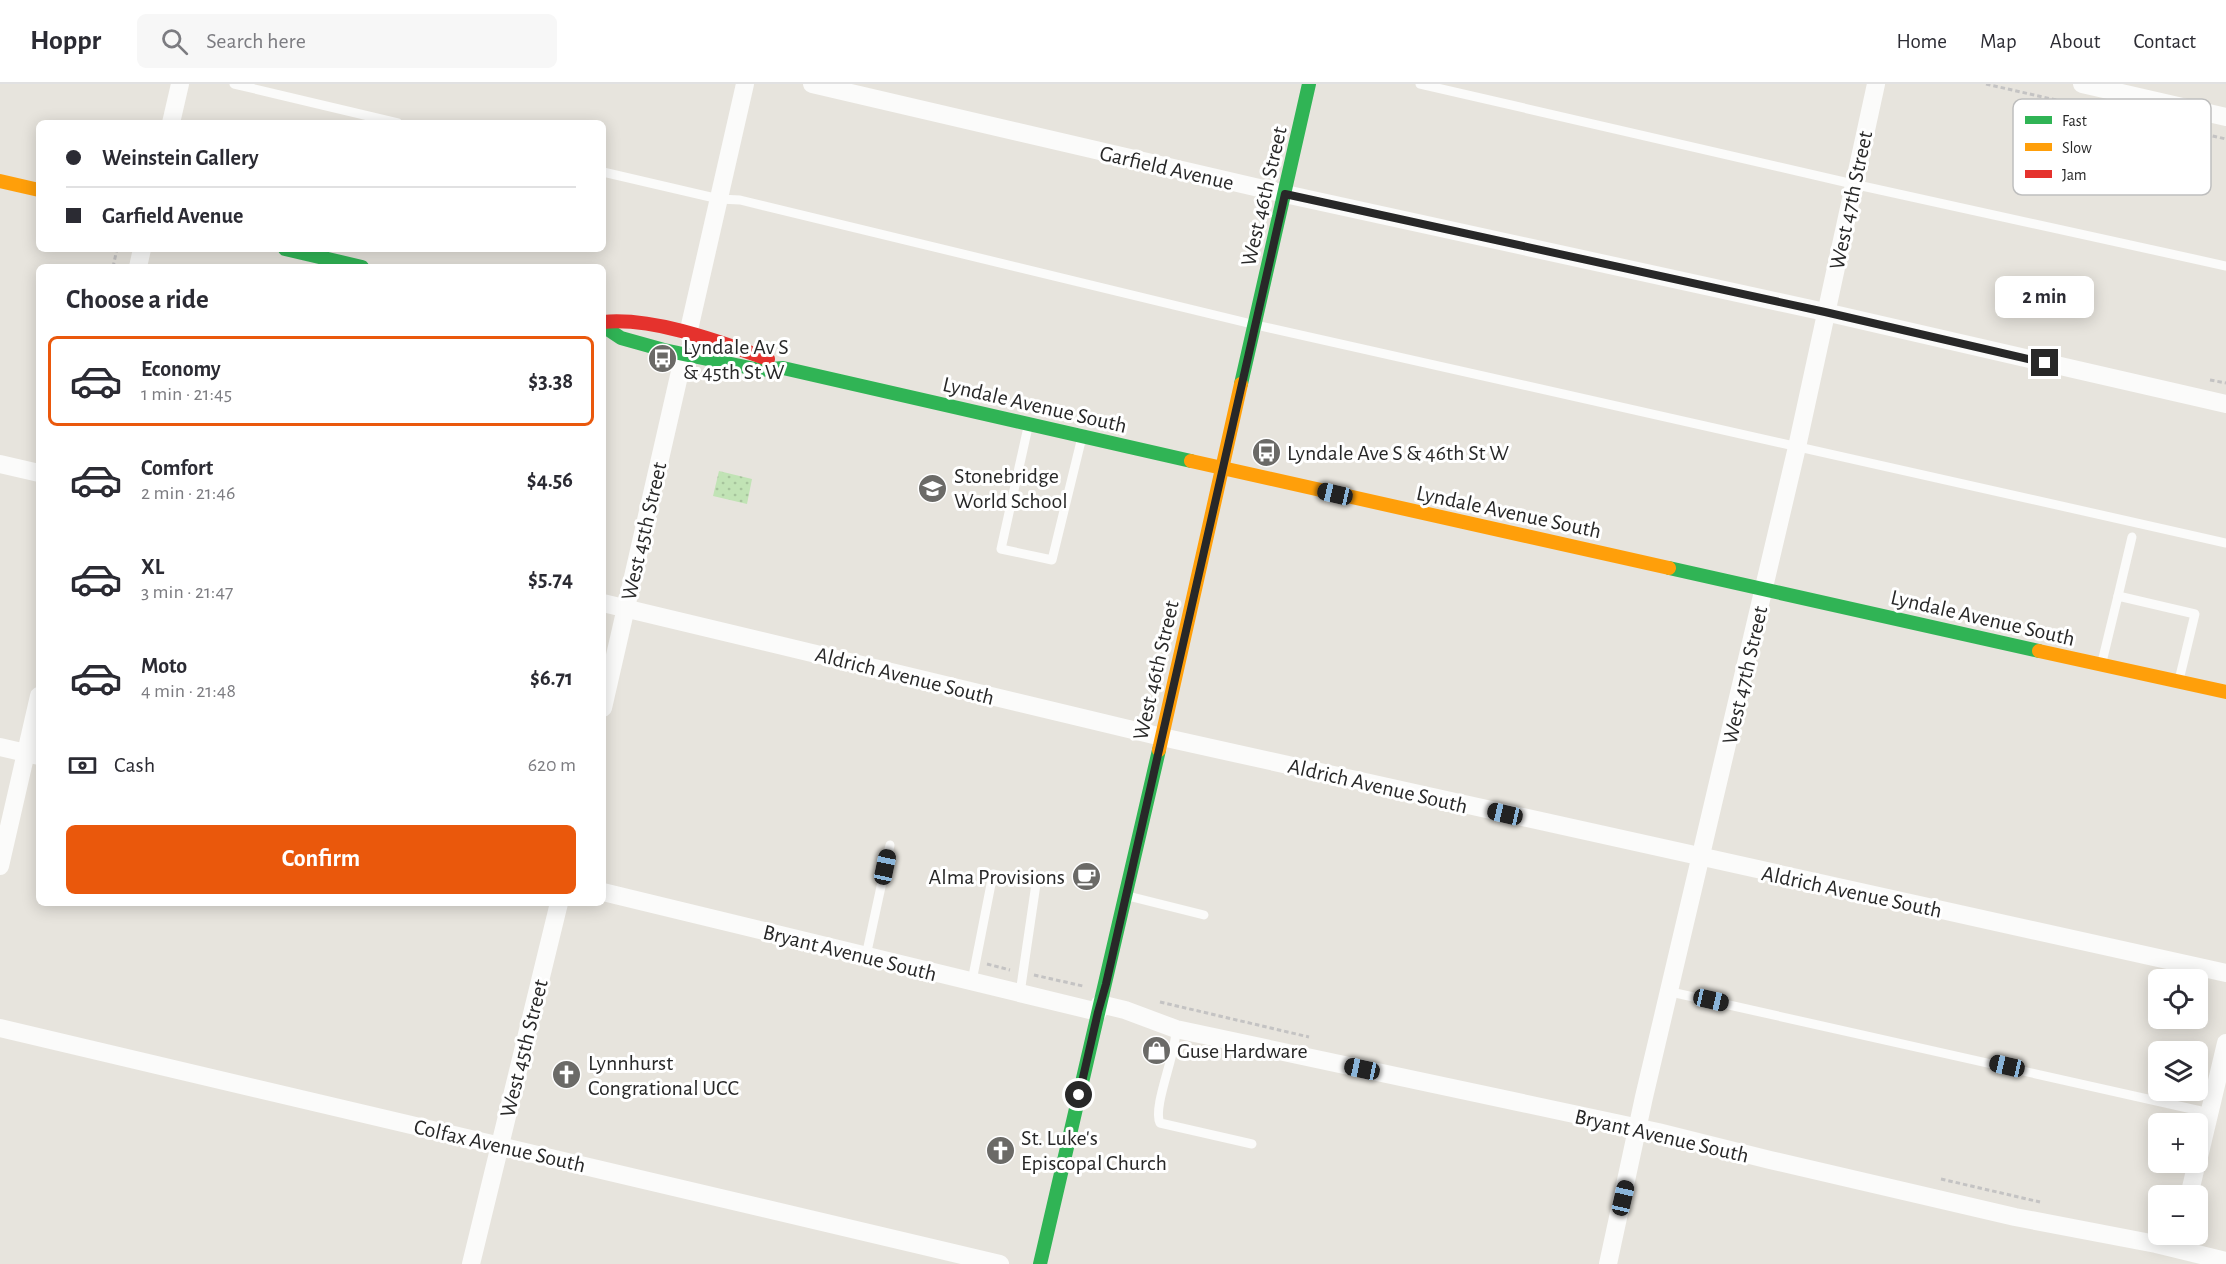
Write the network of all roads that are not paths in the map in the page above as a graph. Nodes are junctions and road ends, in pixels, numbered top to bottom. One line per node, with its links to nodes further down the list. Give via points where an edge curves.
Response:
1 (180, 84): 12 (street)
2 (234, 84): 13 (lane)
3 (745, 84): 19 (street)
4 (812, 84): 18 (street, Garfield Avenue)
5 (1309, 84): 18 (main road, West 46th Street)
6 (1420, 84): 16 (lane)
7 (1876, 84): 16 (street, West 47th Street)
8 (2082, 84): 9 (street)
9 (2147, 99)
10 (2211, 114): 11 (street)
11 (2226, 117)
12 (172, 120)
13 (385, 120)
14 (606, 173): 19 (lane)
15 (0, 181): 17 (main road)
16 (1853, 184): 22 (lane); 23 (street, West 47th Street)
17 (36, 189)
18 (1285, 194): 23 (street, Garfield Avenue); 25 (main road, West 46th Street)
19 (719, 200): 25 (lane, via 740,200); 27 (street)
20 (298, 252): 21 (main road)
21 (349, 264)
22 (2226, 266)
23 (1825, 312): 30 (street, Garfield Avenue); 33 (street, West 47th Street)
24 (606, 323): 27 (main road, Lyndale Avenue South, via 624,320)
25 (1256, 325): 33 (lane); 35 (main road, West 46th Street)
26 (606, 326): 28 (main road, Lyndale Avenue South, via 621,338)
27 (688, 334): 29 (main road, Lyndale Avenue South, via 764,356)
28 (684, 354): 29 (main road, Lyndale Avenue South, via 760,370); 42 (street, West 45th Street)
29 (783, 368): 31 (main road, Lyndale Avenue South)
30 (2226, 404)
31 (1029, 424): 32 (main road, Lyndale Avenue South); 32 (lane, via 1001,549 1052,560)
32 (1083, 437): 35 (main road, Lyndale Avenue South)
33 (1797, 447): 38 (lane); 39 (street, West 47th Street)
34 (0, 464): 36 (street)
35 (1223, 468): 39 (main road, Lyndale Avenue South); 48 (main road, West 46th Street)
36 (36, 472)
37 (2132, 537): 40 (lane)
38 (2226, 543)
39 (1764, 589): 43 (main road, Lyndale Avenue South); 52 (street, West 47th Street)
40 (2118, 596): 43 (lane); 44 (lane, via 2195,614)
41 (606, 604): 42 (street, Aldrich Avenue South)
42 (626, 608): 46 (street, West 45th Street); 48 (street, Aldrich Avenue South)
43 (2102, 665): 44 (main road, Lyndale Avenue South)
44 (2179, 682): 45 (main road, Lyndale Avenue South)
45 (2226, 692)
46 (606, 695)
47 (36, 726): 50 (street)
48 (1162, 737): 52 (street, Aldrich Avenue South); 55 (main road, West 46th Street)
49 (0, 747): 50 (street)
50 (33, 755): 53 (street)
51 (890, 845): 58 (lane)
52 (1702, 858): 59 (street, Aldrich Avenue South); 61 (street, West 47th Street)
53 (0, 866)
54 (606, 893): 58 (street, Bryant Avenue South)
55 (1125, 896): 57 (lane); 63 (main road, West 46th Street)
56 (558, 906): 71 (street, West 45th Street)
57 (1204, 915)
58 (866, 956): 60 (street, Bryant Avenue South)
59 (2226, 973)
60 (972, 981): 62 (street, Bryant Avenue South); 62 (lane, via 993,874 1036,884)
61 (1671, 992): 67 (lane); 69 (street, West 47th Street)
62 (1020, 993): 63 (street, Bryant Avenue South)
63 (1099, 1008): 65 (street, Bryant Avenue South, via 1125,1010); 76 (main road, West 46th Street)
64 (0, 1029): 71 (street, Colfax Avenue South)
65 (1176, 1029): 69 (street, Bryant Avenue South); 70 (lane, via 1158,1110 1160,1123)
66 (2226, 1043): 67 (street)
67 (2210, 1113): 68 (street)
68 (2208, 1121)
69 (1638, 1128): 72 (street, Bryant Avenue South, via 2015,1217); 77 (street, West 47th Street)
70 (1252, 1144)
71 (499, 1145): 74 (street, West 45th Street); 75 (street, Colfax Avenue South)
72 (2178, 1249): 73 (street, Bryant Avenue South)
73 (2226, 1261)
74 (471, 1264)
75 (1000, 1264)
76 (1040, 1264)
77 (1608, 1264)

